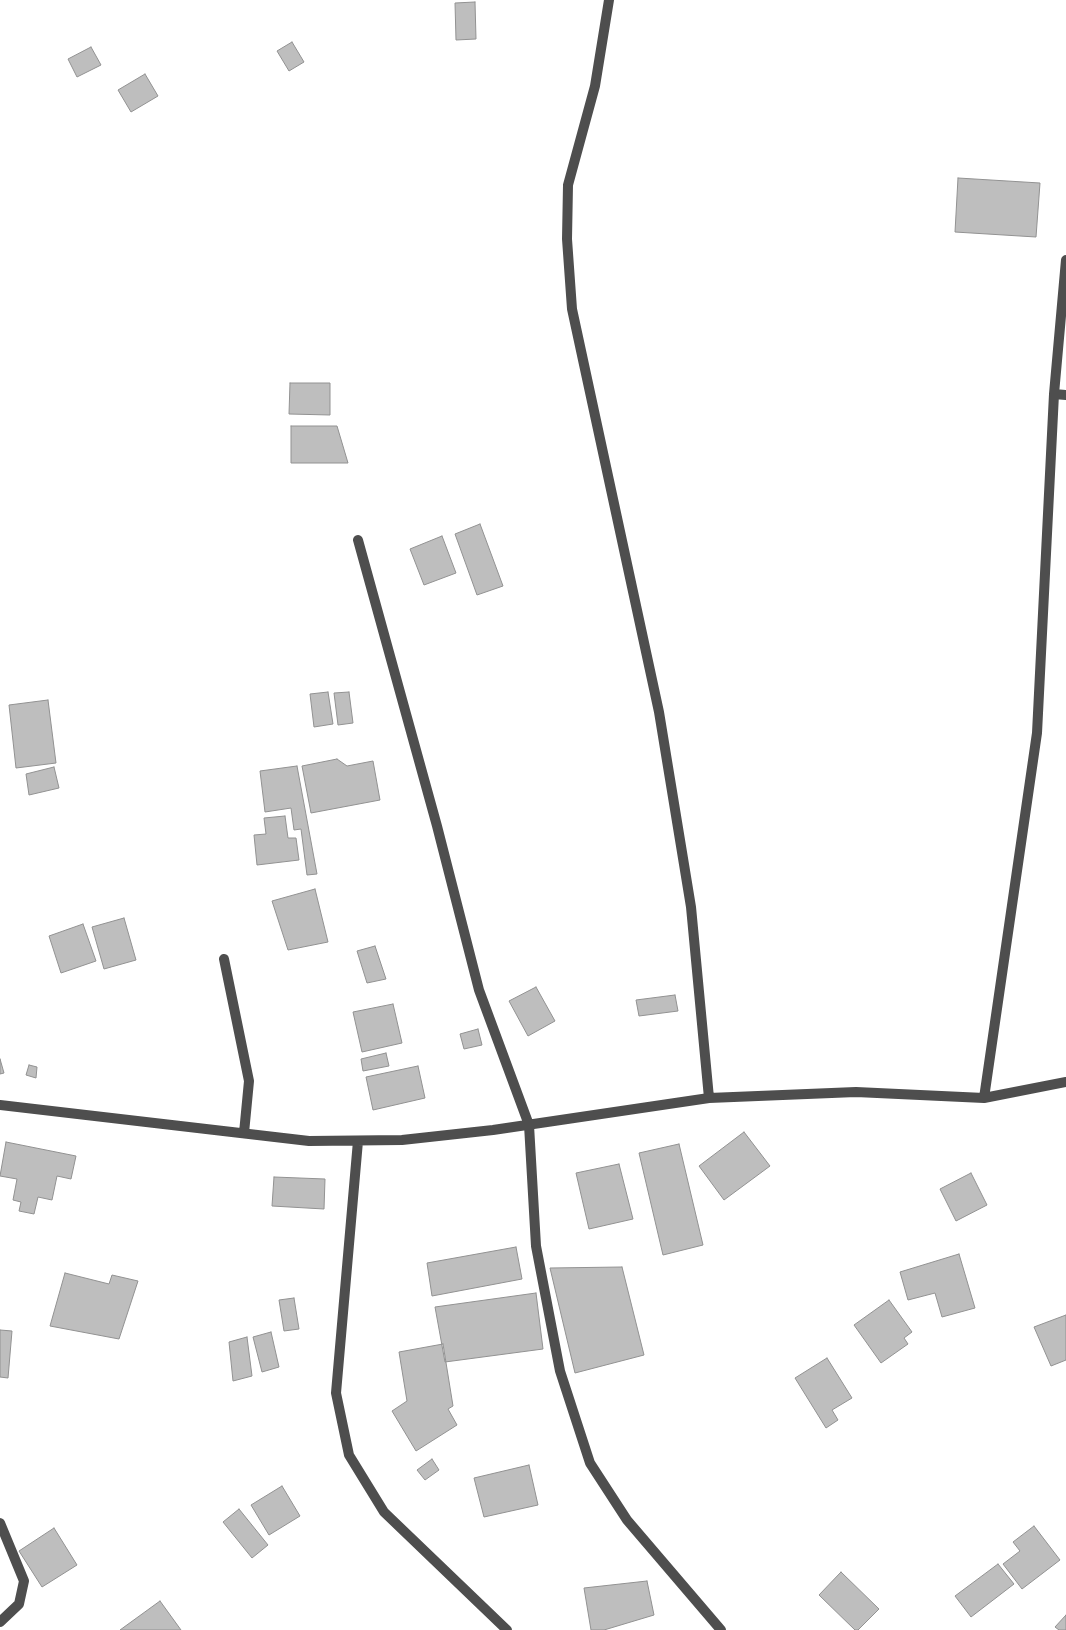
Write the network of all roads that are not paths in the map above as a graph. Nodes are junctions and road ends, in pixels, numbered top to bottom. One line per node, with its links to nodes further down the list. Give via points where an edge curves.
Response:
1 (609, 0): 8 (street, via 595,86 568,185 566,239 572,309 660,712 692,908)
2 (1066, 260): 3 (street)
3 (1054, 394): 4 (street); 9 (street, via 1037,733)
4 (1066, 395)
5 (358, 540): 11 (street, via 479,990)
6 (224, 959): 12 (street, via 249,1081)
7 (1066, 1082): 9 (street)
8 (709, 1098): 9 (street, via 856,1092); 11 (street)
9 (984, 1098)
10 (0, 1105): 12 (street)
11 (528, 1125): 13 (street, via 402,1140); 17 (street, via 538,1256 560,1370 590,1464 627,1520)
12 (244, 1133): 13 (street, via 309,1141)
13 (358, 1141): 16 (street, via 336,1393 350,1455 384,1512)
14 (0, 1523): 15 (street, via 24,1581 19,1604)
15 (0, 1622)
16 (507, 1630)
17 (721, 1630)

